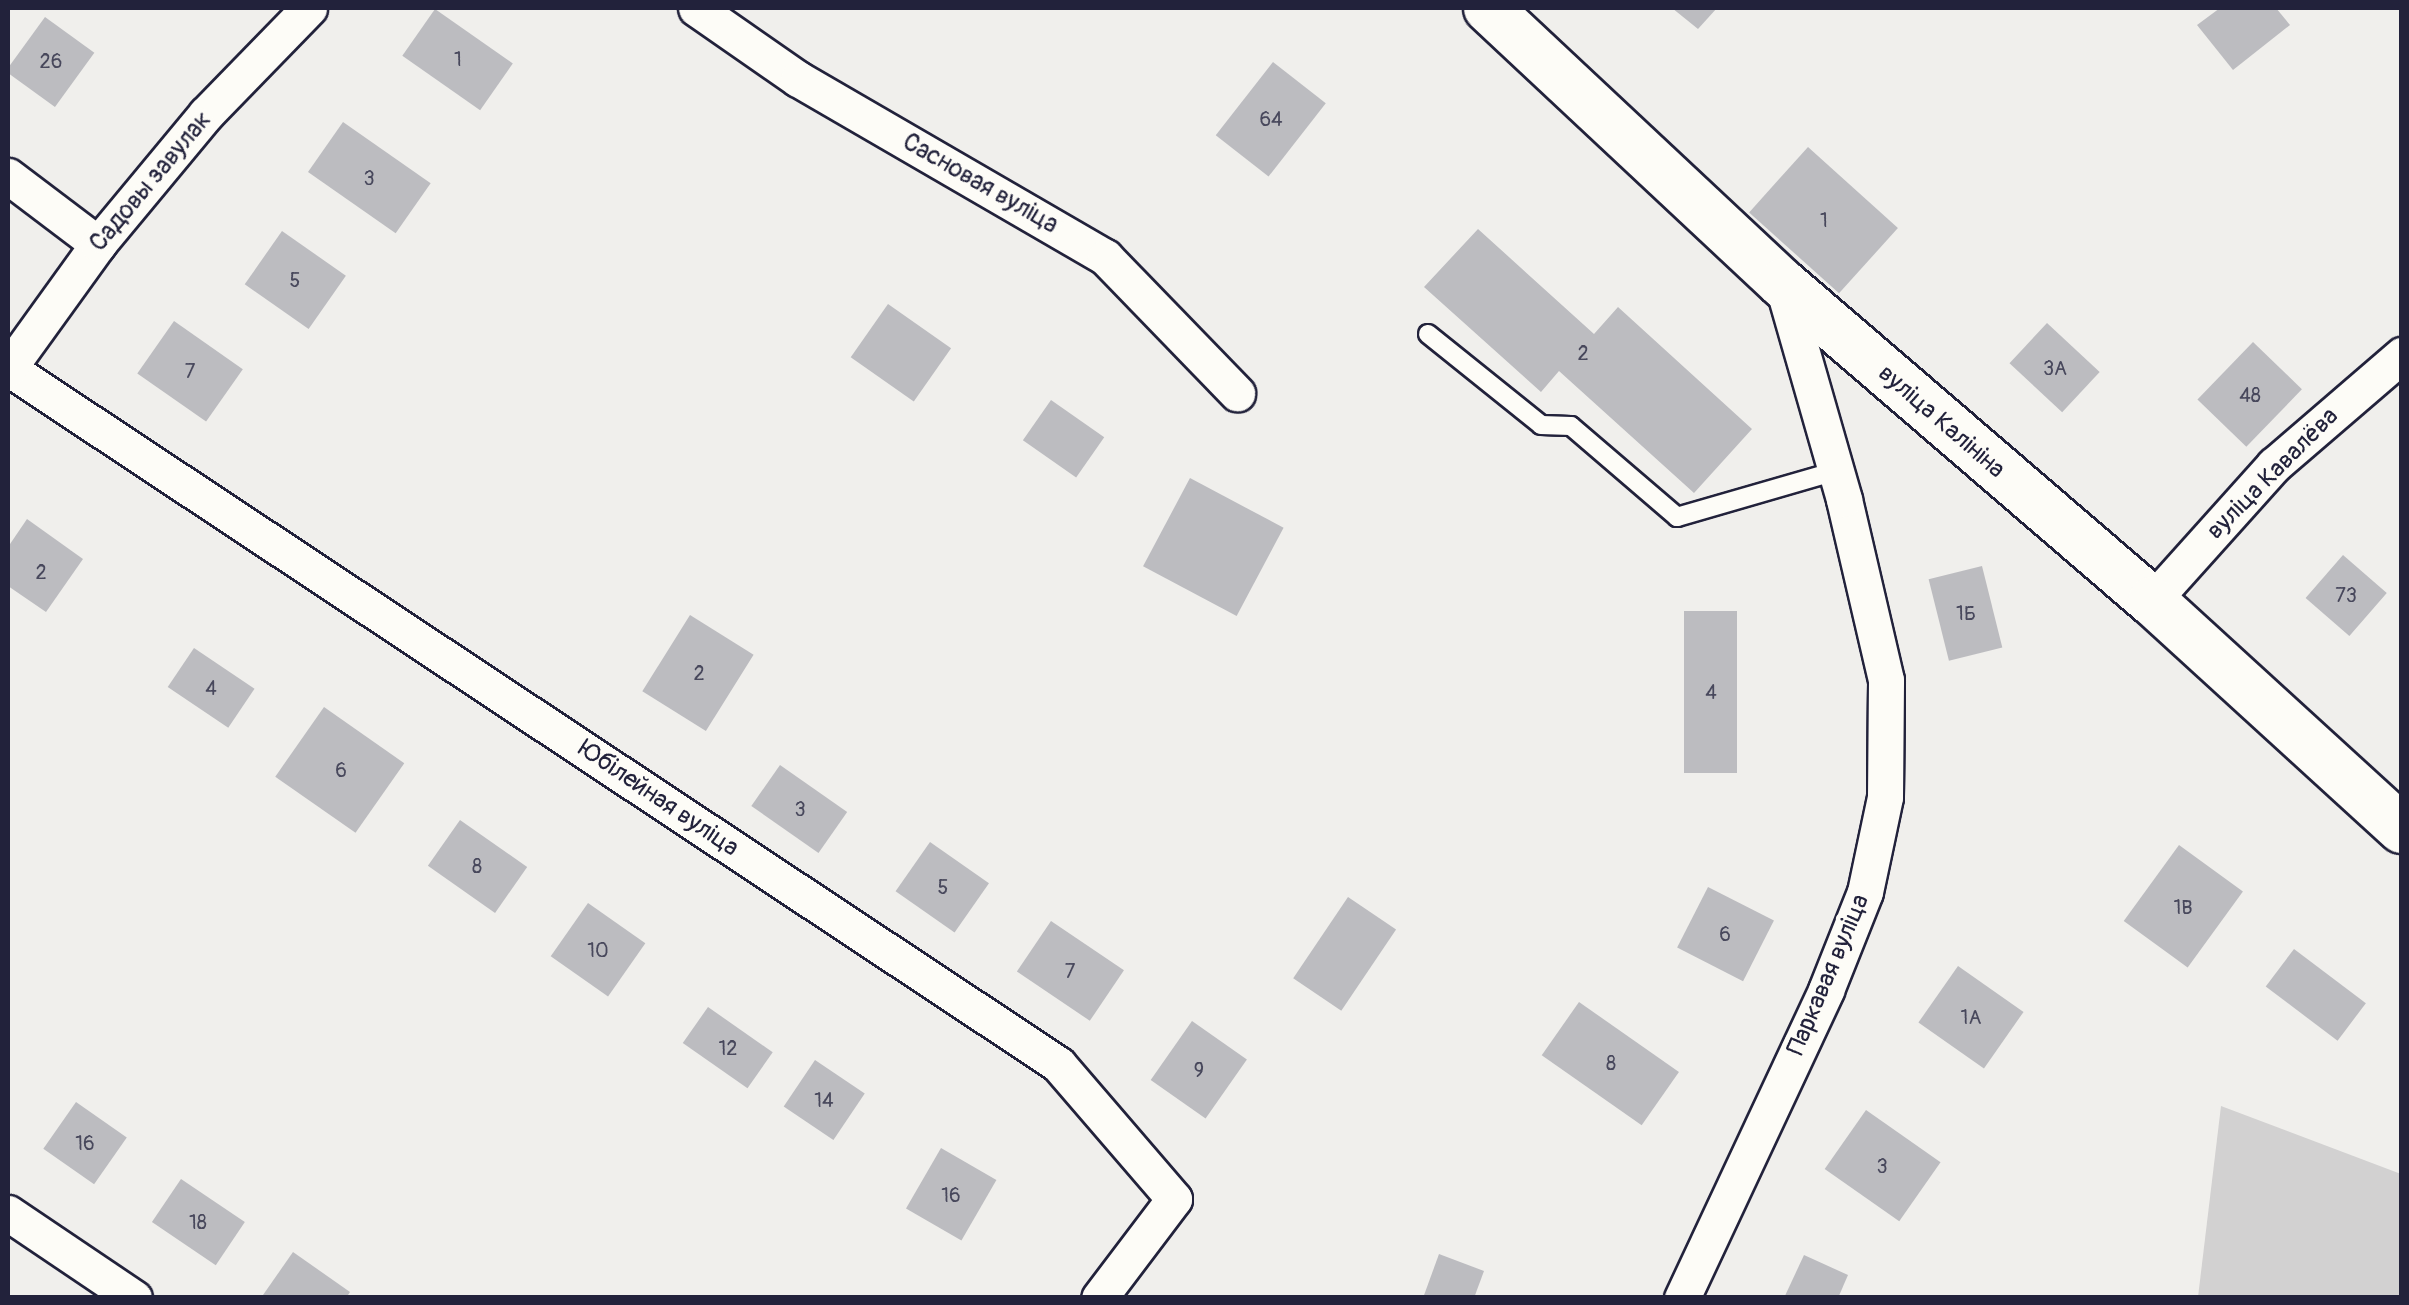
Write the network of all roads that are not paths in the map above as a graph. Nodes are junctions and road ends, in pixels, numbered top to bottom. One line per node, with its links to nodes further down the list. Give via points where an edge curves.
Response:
1 (309, 8): 5 (street, Садовы завулак, via 206,114)
2 (696, 8): 10 (street, Сасновая вуліца, via 798,79 1105,257)
3 (1488, 8): 6 (street, вуліца Калініна)
4 (8, 176): 5 (street)
5 (98, 244): 9 (street, Садовы завулак)
6 (1782, 283): 11 (street, Паркавая вуліца); 12 (street, вуліца Калініна)
7 (1428, 334): 11 (lane, via 1541,425 1571,426 1678,516)
8 (2402, 355): 12 (street, вуліца Кавалёва, via 2274,466)
9 (8, 369): 16 (street, Юбілейная вуліца, via 1058,1064 1174,1199)
10 (1238, 393)
11 (1836, 471): 17 (street, Паркавая вуліца, via 1886,680 1885,798 1865,892 1832,974)
12 (2152, 601): 13 (street, вуліца Калініна)
13 (2402, 829)
14 (8, 1213): 15 (street)
15 (134, 1298)
16 (1100, 1298)
17 (1682, 1298)

